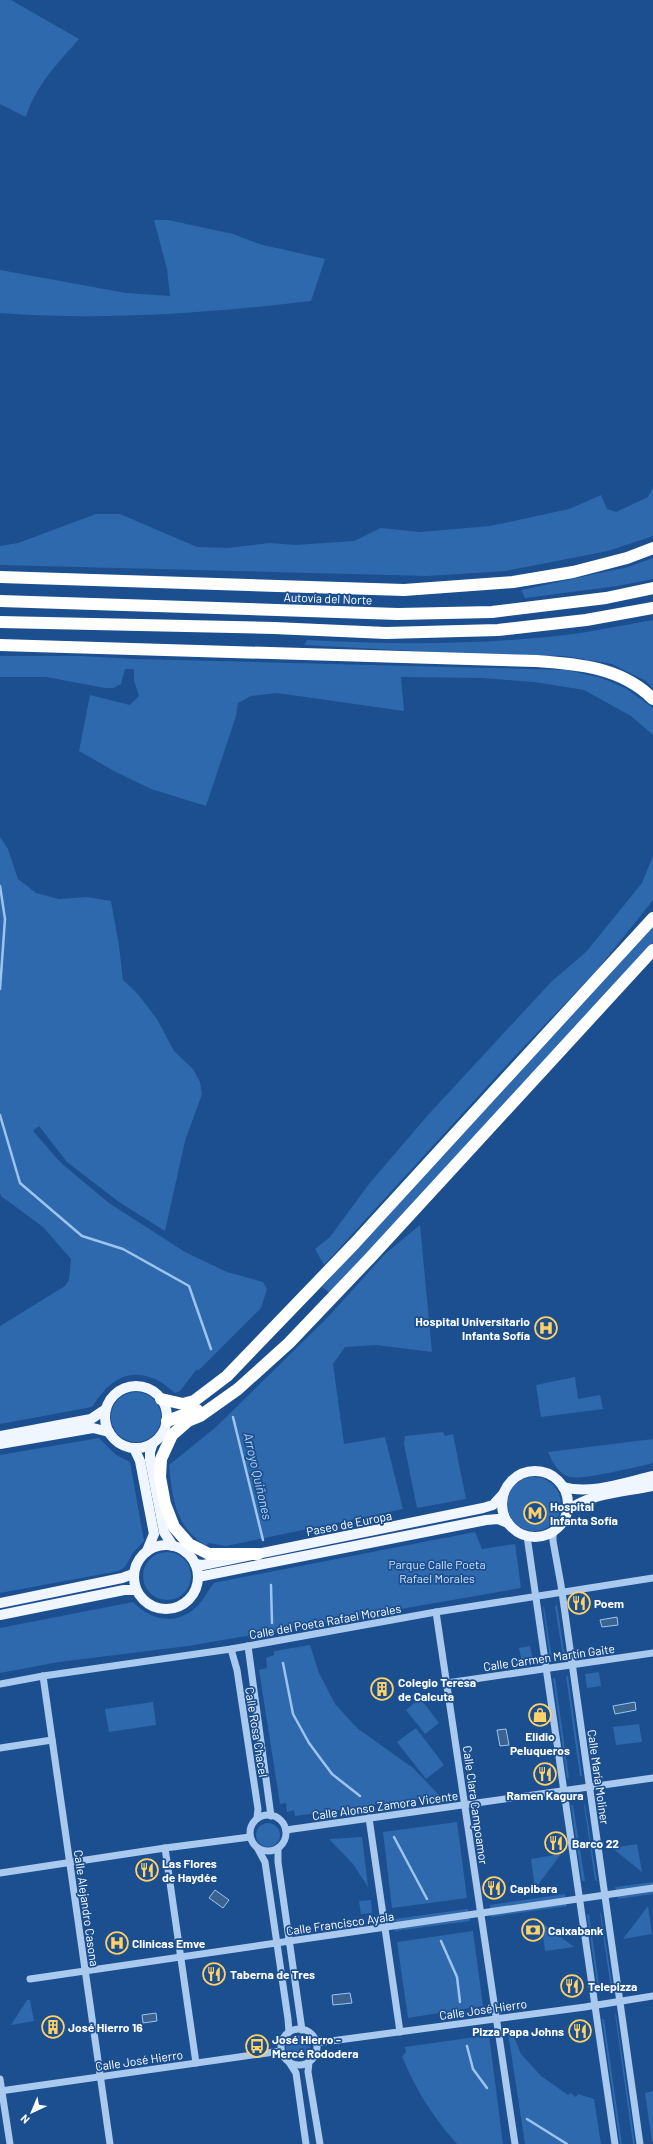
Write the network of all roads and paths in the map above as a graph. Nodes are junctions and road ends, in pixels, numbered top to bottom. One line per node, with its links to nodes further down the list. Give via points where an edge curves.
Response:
1 (653, 548): 2 (highway, via 627,558 573,572 528,580 404,590)
2 (0, 577)
3 (653, 588): 4 (highway, Autovía del Norte, via 606,598 492,612 414,613)
4 (0, 602)
5 (653, 608): 6 (highway, via 586,620 498,630 386,633)
6 (0, 622)
7 (0, 645): 8 (highway, via 583,665 606,670 626,679)
8 (653, 699)
9 (653, 918): 11 (highway, via 355,1243 226,1376 194,1401 183,1404)
10 (653, 950): 12 (highway, via 289,1343 238,1389)
11 (161, 1399): 13 (main road, via 145,1387 130,1387 117,1393); 14 (main road, via 165,1406)
12 (215, 1405): 14 (highway); 30 (highway, via 188,1421 172,1435 161,1459 160,1477 165,1504 174,1528 189,1544 209,1554)
13 (106, 1409): 15 (main road, via 106,1425); 16 (main road, via 91,1419)
14 (167, 1421): 17 (main road, via 160,1437)
15 (109, 1432): 18 (main road, via 93,1428); 19 (main road, via 121,1444)
16 (0, 1436)
17 (153, 1443): 19 (main road); 28 (main road, via 150,1460 164,1532)
18 (0, 1444)
19 (134, 1448): 29 (main road, via 140,1461 154,1534)
20 (653, 1476): 22 (main road, via 588,1489 573,1490)
21 (653, 1486): 24 (main road, via 589,1499)
22 (563, 1487): 23 (main road, via 555,1478 543,1472 533,1471 519,1474); 24 (main road)
23 (503, 1494): 25 (main road, via 504,1515); 30 (main road, Paseo de Europa, via 494,1505 483,1508)
24 (568, 1510): 26 (main road)
25 (508, 1523): 27 (main road, via 515,1531); 33 (main road, Paseo de Europa, via 498,1519 486,1520)
26 (553, 1532): 27 (main road, via 542,1537); 36 (street, Calle María Moliner)
27 (527, 1536): 37 (street)
28 (173, 1546): 29 (main road, via 159,1546); 31 (main road, via 186,1552)
29 (147, 1551): 32 (main road, via 140,1557)
30 (258, 1554): 31 (main road, Paseo de Europa, via 203,1565)
31 (195, 1564): 33 (main road)
32 (133, 1574): 35 (main road); 38 (main road)
33 (198, 1577): 35 (main road, via 192,1596 186,1603 168,1610 149,1605)
34 (653, 1578): 36 (street, Calle del Poeta Rafael Morales)
35 (136, 1590): 40 (main road, via 124,1590)
36 (562, 1593): 37 (street, Calle del Poeta Rafael Morales); 44 (street, Calle María Moliner)
37 (535, 1597): 39 (street, Calle del Poeta Rafael Morales); 45 (street)
38 (0, 1603)
39 (436, 1612): 41 (street, Calle del Poeta Rafael Morales); 47 (street, Calle Clara Campoamor)
40 (0, 1615)
41 (248, 1646): 42 (street, Calle del Poeta Rafael Morales); 55 (street, Calle Rosa Chacel)
42 (231, 1649): 46 (street, Calle del Poeta Rafael Morales); 56 (street, Calle Rosa Chacel, via 237,1670)
43 (653, 1653): 44 (street, Calle Carmen Martín Gaite)
44 (572, 1665): 45 (street, Calle Carmen Martín Gaite); 52 (street, Calle María Moliner)
45 (546, 1669): 47 (street, Calle Carmen Martín Gaite); 53 (street)
46 (43, 1676): 48 (street, Calle del Poeta Rafael Morales); 49 (street, Calle Alejandro Casona)
47 (447, 1683): 54 (street, Calle Clara Campoamor)
48 (0, 1684)
49 (52, 1740): 50 (street); 63 (street, Calle Alejandro Casona)
50 (0, 1748)
51 (653, 1778): 52 (street, Calle Alonso Zamora Vicente)
52 (589, 1787): 53 (street, Calle Alonso Zamora Vicente); 66 (street, Calle María Moliner)
53 (563, 1791): 54 (street, Calle Alonso Zamora Vicente); 67 (street)
54 (465, 1804): 57 (street, Calle Alonso Zamora Vicente); 68 (street, Calle Clara Campoamor)
55 (271, 1816): 56 (street); 58 (street, via 283,1823)
56 (258, 1818): 59 (street, via 250,1830)
57 (369, 1818): 58 (street, Calle Alonso Zamora Vicente); 69 (street)
58 (286, 1830): 62 (street, via 286,1837)
59 (250, 1837): 60 (street); 61 (street)
60 (166, 1848): 63 (street); 72 (street)
61 (258, 1849): 62 (street, via 264,1852); 71 (street, via 265,1862)
62 (278, 1849): 70 (street)
63 (70, 1863): 64 (street); 73 (street, Calle Alejandro Casona)
64 (0, 1873)
65 (653, 1888): 66 (street, Calle Francisco Ayala)
66 (604, 1894): 67 (street, Calle Francisco Ayala); 76 (street, Calle María Moliner)
67 (579, 1898): 68 (street, Calle Francisco Ayala); 77 (street)
68 (480, 1914): 69 (street, Calle Francisco Ayala); 78 (street, Calle Clara Campoamor)
69 (384, 1928): 70 (street, Calle Francisco Ayala); 81 (street)
70 (289, 1941): 71 (street, Calle Francisco Ayala); 79 (street)
71 (277, 1943): 72 (street, Calle Francisco Ayala); 80 (street)
72 (182, 1957): 73 (street, Calle Francisco Ayala); 86 (street)
73 (85, 1971): 74 (street, Calle Francisco Ayala); 87 (street, Calle Alejandro Casona)
74 (30, 1979)
75 (653, 1996): 76 (street, Calle José Hierro)
76 (619, 2001): 77 (street, Calle José Hierro); 96 (street, Calle María Moliner)
77 (594, 2006): 78 (street, Calle José Hierro); 95 (street)
78 (497, 2018): 81 (street, Calle José Hierro); 94 (street, Calle Clara Campoamor)
79 (302, 2030): 80 (street); 82 (street, via 308,2032)
80 (289, 2032): 83 (street, via 284,2037)
81 (400, 2032): 82 (street, Calle José Hierro)
82 (316, 2043): 85 (street, via 314,2057)
83 (281, 2051): 84 (street); 86 (street, Calle José Hierro)
84 (289, 2062): 85 (street); 92 (street, via 296,2073)
85 (309, 2062): 93 (street, via 308,2072)
86 (196, 2063): 87 (street, Calle José Hierro)
87 (100, 2077): 89 (street, Calle José Hierro); 91 (street, Calle Alejandro Casona)
88 (0, 2079): 89 (street)
89 (1, 2091): 90 (street)
90 (10, 2144)
91 (110, 2144)
92 (306, 2144)
93 (320, 2144)
94 (515, 2144)
95 (615, 2144)
96 (640, 2144)

